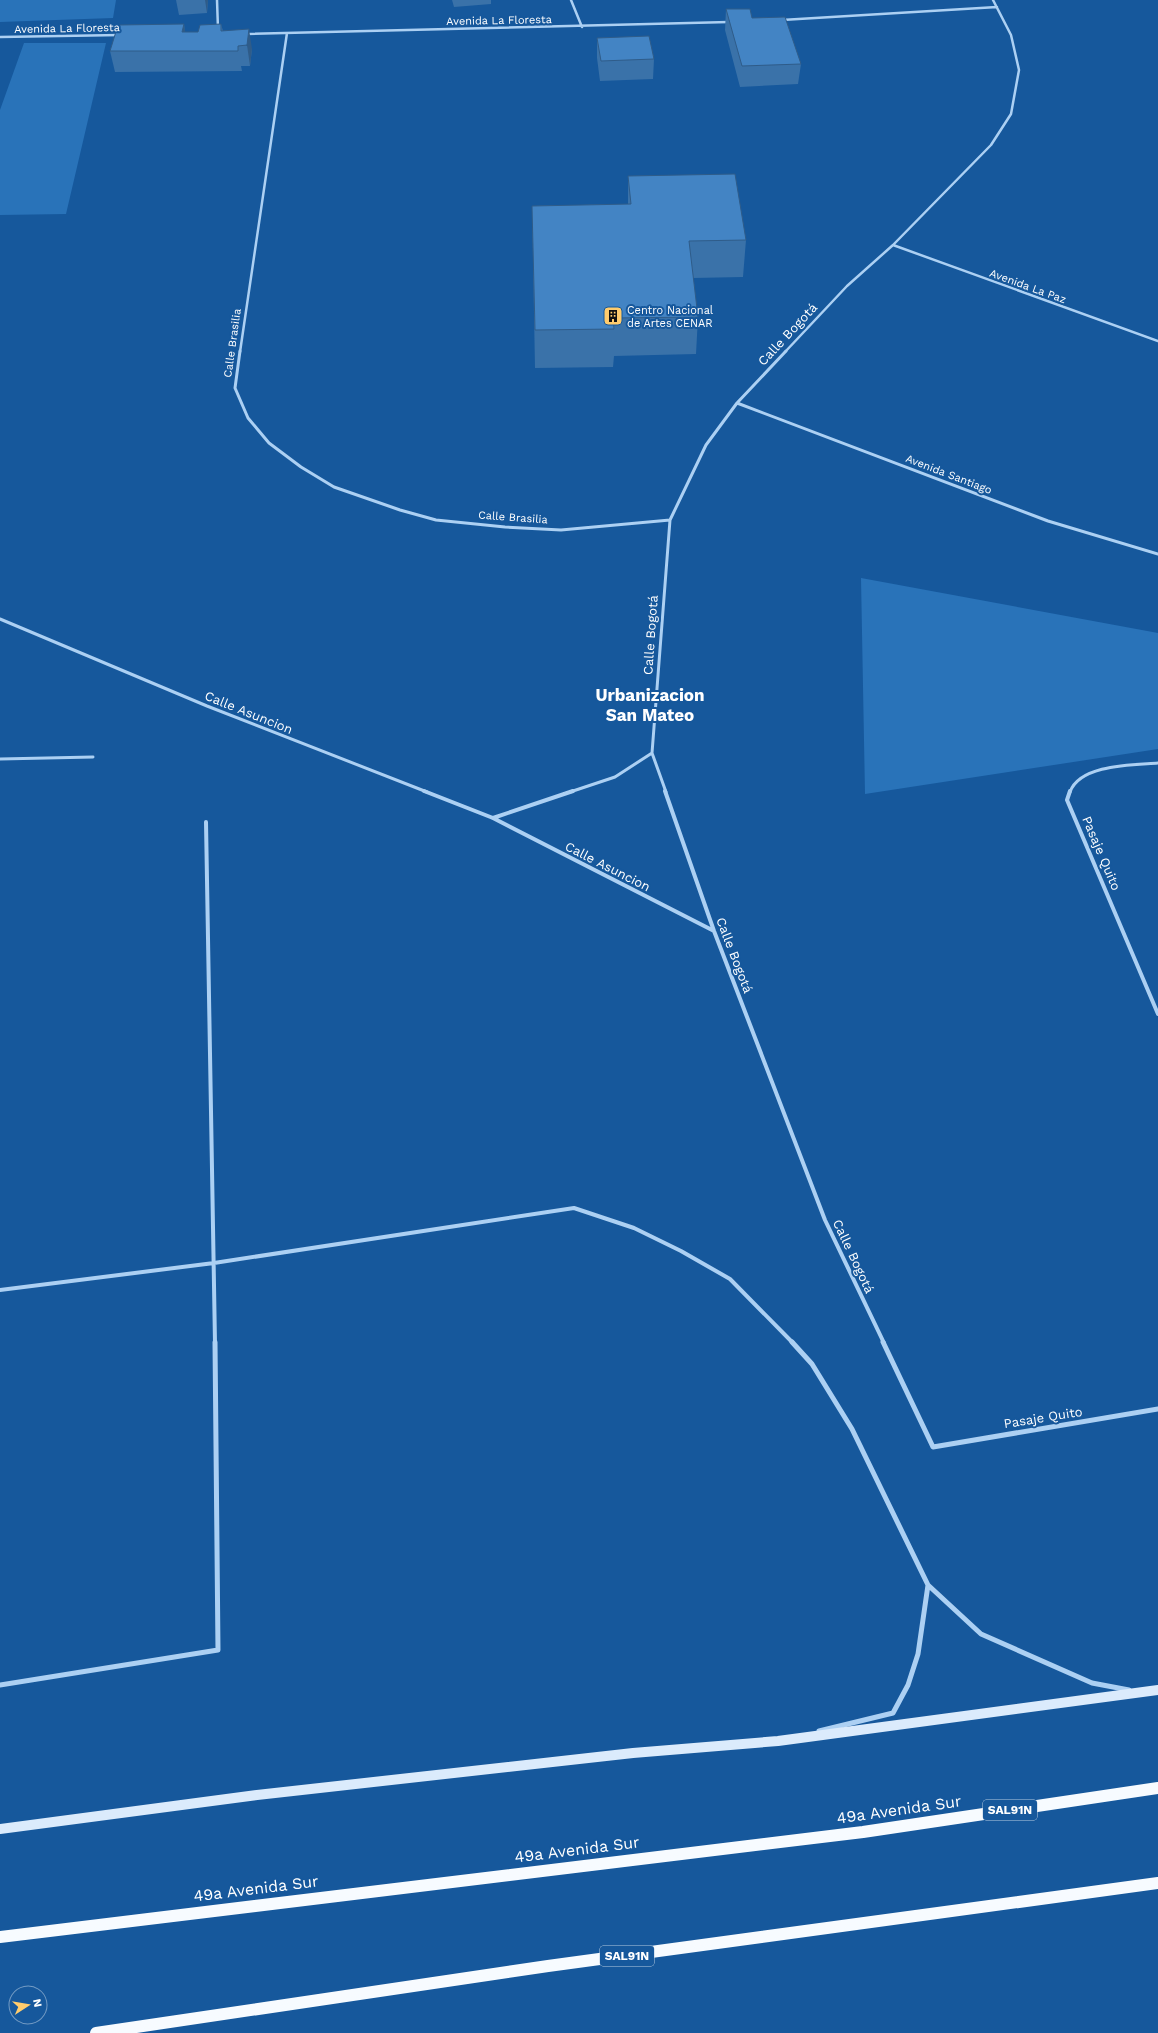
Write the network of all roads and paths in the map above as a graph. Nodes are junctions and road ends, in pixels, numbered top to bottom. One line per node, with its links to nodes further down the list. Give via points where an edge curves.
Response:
1 (218, 0): 9 (street)
2 (571, 0): 7 (street)
3 (993, 0): 4 (street, Calle Bogotá)
4 (997, 7): 5 (street); 13 (street, Calle Bogotá, via 1012,35 1019,70 1011,114 991,145)
5 (777, 20)
6 (731, 22): 7 (street, Avenida La Floresta)
7 (582, 26): 8 (street, Avenida La Floresta)
8 (287, 33): 10 (street, Avenida La Floresta); 16 (street, Calle Brasilia, via 234,388 248,418 269,443 334,487 436,520 561,530)
9 (218, 34)
10 (241, 34)
11 (124, 35): 12 (street, Avenida La Floresta)
12 (0, 37)
13 (893, 245): 14 (street, Avenida La Paz); 15 (street, Calle Bogotá, via 847,286)
14 (1158, 341)
15 (737, 403): 16 (street, Calle Bogotá, via 706,445); 17 (street, Avenida Santiago, via 1048,521)
16 (670, 520): 19 (street, Calle Bogotá)
17 (1158, 554)
18 (0, 619): 23 (street, Calle Asuncion, via 208,706)
19 (652, 753): 23 (street, via 615,777); 25 (street, Calle Bogotá)
20 (93, 758): 21 (street)
21 (0, 759)
22 (1158, 763): 26 (street, Pasaje Quito, via 1096,771 1085,775 1069,790 1067,800)
23 (493, 818): 25 (street, Calle Asuncion)
24 (206, 822): 27 (street)
25 (714, 931): 30 (street, Calle Bogotá, via 825,1220)
26 (1158, 1014)
27 (214, 1263): 28 (street); 31 (street, via 574,1208 634,1228 730,1279 812,1364 852,1429); 32 (street, via 218,1650)
28 (0, 1290)
29 (1158, 1409): 30 (street, Pasaje Quito)
30 (933, 1447)
31 (928, 1585): 34 (street, via 981,1634 1092,1683); 35 (street, via 918,1654 908,1685 893,1713)
32 (0, 1685)
33 (1158, 1690): 34 (street)
34 (1140, 1692): 35 (street)
35 (778, 1741): 37 (street, via 625,1754 328,1787)
36 (1158, 1788): 39 (main road, 49a Avenida Sur / SAL91N, via 863,1832)
37 (0, 1829)
38 (1158, 1883): 40 (main road, SAL91N, via 548,1966)
39 (0, 1937)
40 (96, 2033)

